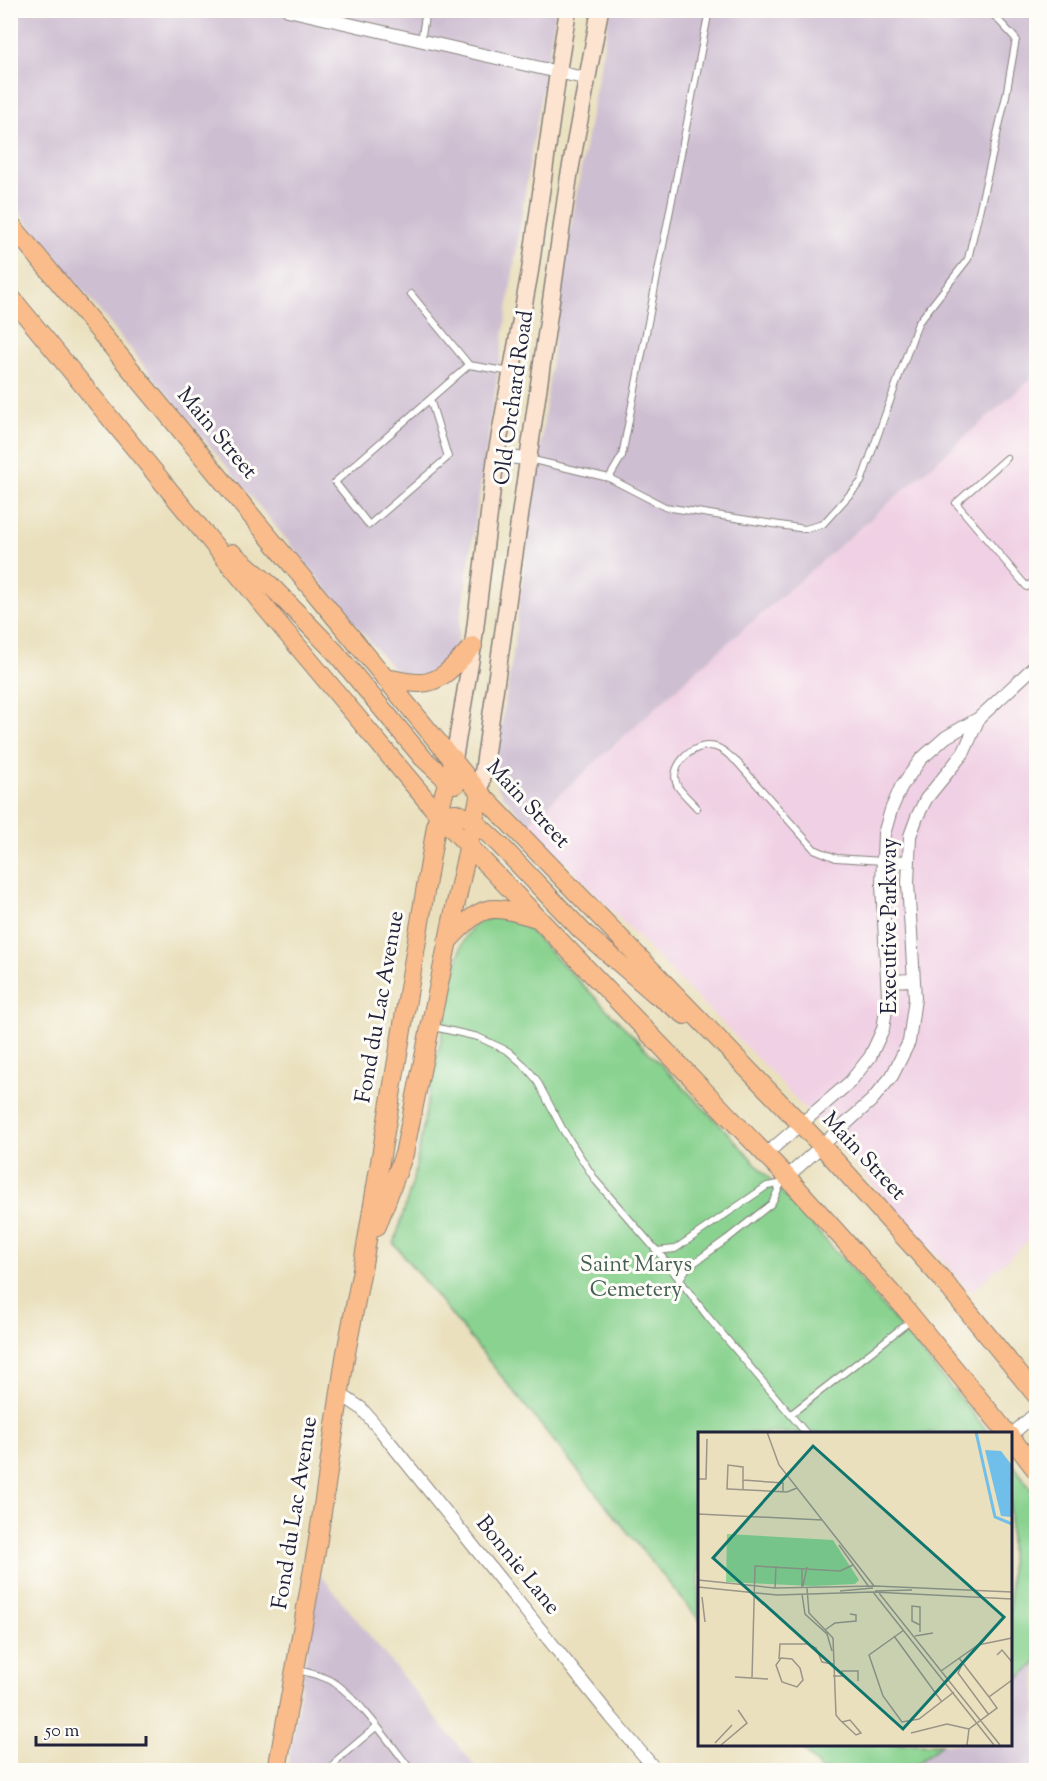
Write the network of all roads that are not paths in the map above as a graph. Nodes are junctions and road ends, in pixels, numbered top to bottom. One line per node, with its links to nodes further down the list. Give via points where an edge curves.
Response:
1 (288, 10): 7 (street)
2 (426, 10): 7 (lane)
3 (568, 10): 8 (street, Old Orchard Road)
4 (600, 10): 9 (street, Old Orchard Road)
5 (709, 10): 19 (lane, via 622,456)
6 (989, 10): 19 (lane, via 1016,39 968,259 918,323 861,482 823,524 805,529 665,507)
7 (421, 41): 8 (street)
8 (558, 72): 9 (street); 14 (street, Old Orchard Road)
9 (588, 79): 18 (street, Old Orchard Road, via 569,176)
10 (10, 223): 24 (main road, Main Street)
11 (411, 294): 13 (lane)
12 (10, 296): 20 (main road)
13 (469, 365): 14 (lane); 15 (lane)
14 (512, 372): 16 (street, Old Orchard Road)
15 (430, 399): 15 (lane, via 335,482 369,525 448,457)
16 (496, 456): 18 (street); 22 (street, Old Orchard Road)
17 (1007, 458): 21 (lane, via 956,503 1027,587)
18 (528, 459): 19 (lane); 28 (street, Old Orchard Road)
19 (609, 478)
20 (199, 526): 27 (main road, via 270,585 336,653 423,758); 30 (main road)
21 (1036, 579)
22 (474, 646): 24 (main road, via 441,677 429,682); 26 (street, Old Orchard Road)
23 (1036, 667): 25 (street, Executive Parkway)
24 (386, 678): 26 (main road, Main Street)
25 (979, 718): 34 (street, Executive Parkway, via 946,737 921,759 900,787 884,834); 35 (street, Executive Parkway, via 964,752 916,817 910,836)
26 (454, 759): 27 (main road, Fond du Lac Avenue); 28 (main road, Main Street)
27 (448, 781): 28 (main road); 30 (main road, Fond du Lac Avenue)
28 (480, 793): 31 (main road, Fond du Lac Avenue); 42 (main road, Main Street)
29 (697, 808): 34 (lane, via 677,786 676,768 695,748 722,749 814,849 836,858)
30 (438, 814): 31 (main road, via 456,813); 33 (main road); 48 (main road, Fond du Lac Avenue)
31 (474, 820): 33 (main road, Fond du Lac Avenue); 42 (main road, via 582,931 654,993)
32 (1036, 827): 36 (lane)
33 (468, 845): 37 (main road); 38 (main road, Fond du Lac Avenue)
34 (883, 861): 35 (street); 40 (street, Executive Parkway)
35 (909, 862): 39 (street, Executive Parkway)
36 (1036, 870)
37 (539, 918): 38 (main road, via 504,908 478,912); 45 (main road)
38 (447, 942): 41 (main road, Fond du Lac Avenue)
39 (914, 980): 40 (street); 44 (street, Executive Parkway, via 909,1042 892,1076)
40 (887, 981): 43 (street, Executive Parkway, via 883,1029 870,1057 850,1082)
41 (430, 1026): 47 (lane, via 478,1037 524,1065 596,1181); 48 (main road, Fond du Lac Avenue, via 404,1154)
42 (721, 1040): 43 (main road, Main Street)
43 (801, 1125): 44 (main road, Main Street); 45 (street, Executive Parkway)
44 (822, 1146): 46 (street, Executive Parkway); 52 (main road, Main Street, via 941,1278)
45 (766, 1154): 46 (main road)
46 (783, 1181): 47 (lane, via 767,1186 675,1249); 49 (lane, via 771,1204 687,1268); 50 (main road)
47 (657, 1251): 49 (lane)
48 (363, 1264): 51 (main road, Fond du Lac Avenue)
49 (680, 1280): 54 (lane)
50 (913, 1318): 54 (lane); 56 (main road)
51 (340, 1394): 60 (main road, Fond du Lac Avenue); 65 (street, Bonnie Lane, via 361,1408 380,1430)
52 (1036, 1395)
53 (1036, 1413): 57 (street)
54 (791, 1414): 55 (lane)
55 (805, 1432)
56 (1006, 1432)
57 (1011, 1434)
58 (1011, 1439): 59 (main road)
59 (1036, 1470)
60 (295, 1669): 61 (lane, via 331,1681 358,1704); 62 (main road, Fond du Lac Avenue)
61 (376, 1727): 63 (lane, via 338,1759); 64 (lane)
62 (277, 1770)
63 (335, 1770)
64 (411, 1770)
65 (656, 1770)

